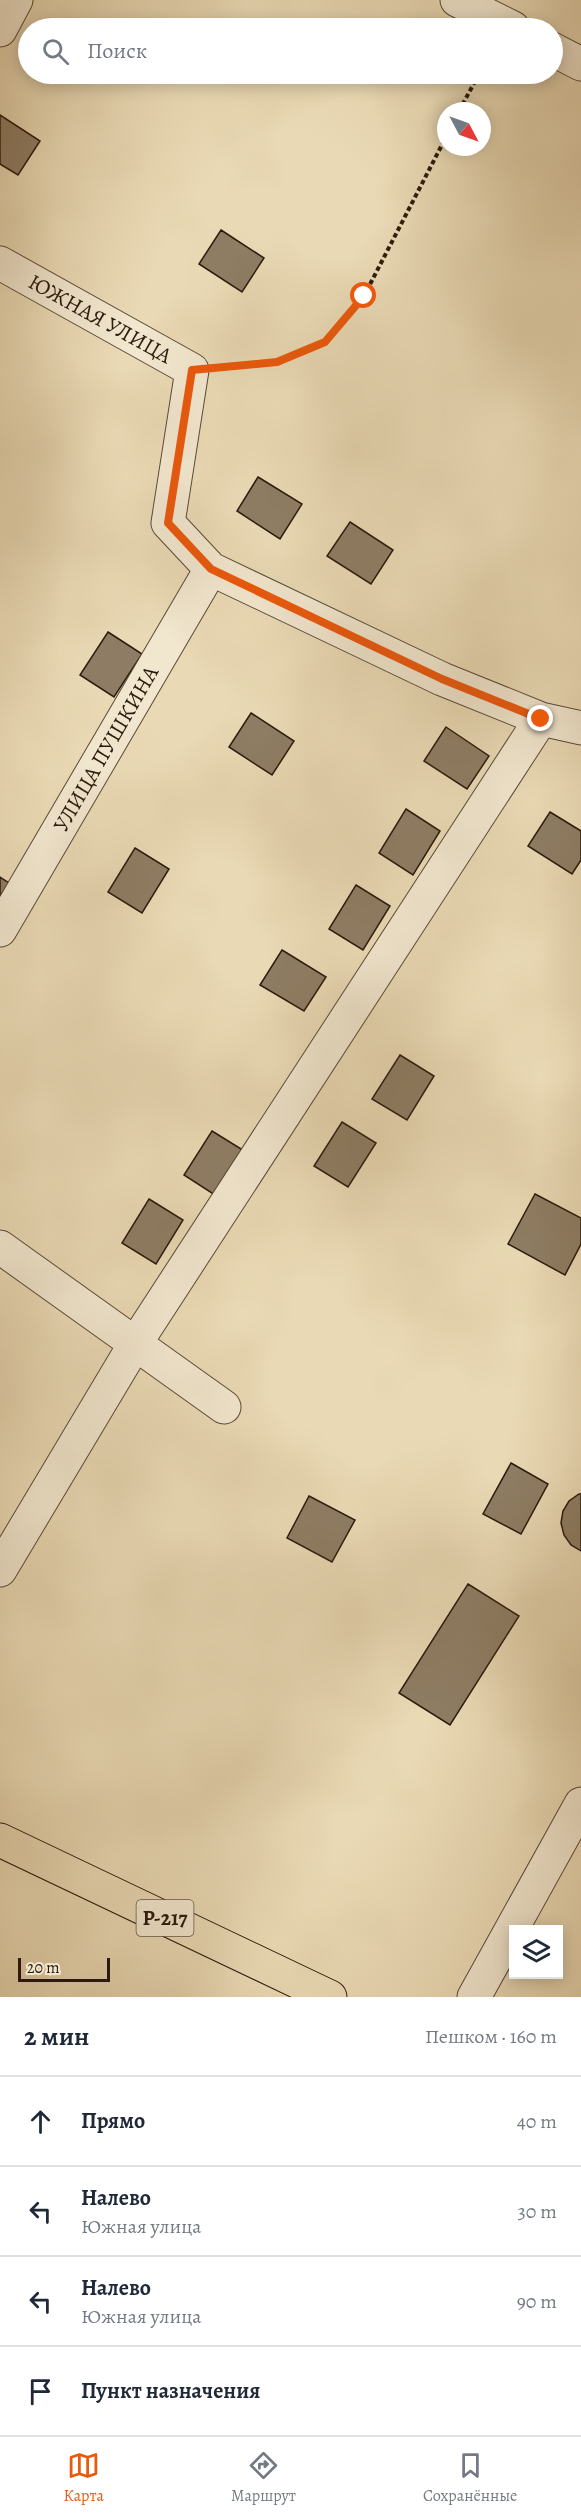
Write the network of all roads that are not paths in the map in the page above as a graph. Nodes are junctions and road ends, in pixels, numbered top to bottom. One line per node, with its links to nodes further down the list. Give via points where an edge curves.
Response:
1 (16, 0): 4 (street)
2 (457, 0): 3 (street)
3 (493, 18)
4 (0, 30)
5 (563, 55): 6 (street)
6 (581, 64)
7 (1, 267): 8 (street, ЮЖНАЯ УЛИЦА, via 192,370 168,523)
8 (211, 569): 9 (street, ЮЖНАЯ УЛИЦА, via 442,679); 11 (street, УЛИЦА ПУШКИНА)
9 (541, 719): 10 (street, ЮЖНАЯ УЛИЦА); 13 (street)
10 (581, 728)
11 (0, 930)
12 (0, 1247): 13 (street)
13 (135, 1344): 14 (street); 15 (street)
14 (224, 1407)
15 (0, 1570)
16 (581, 1804): 19 (street)
17 (0, 1839): 18 (highway, Р-217)
18 (330, 1997)
19 (474, 1997)

